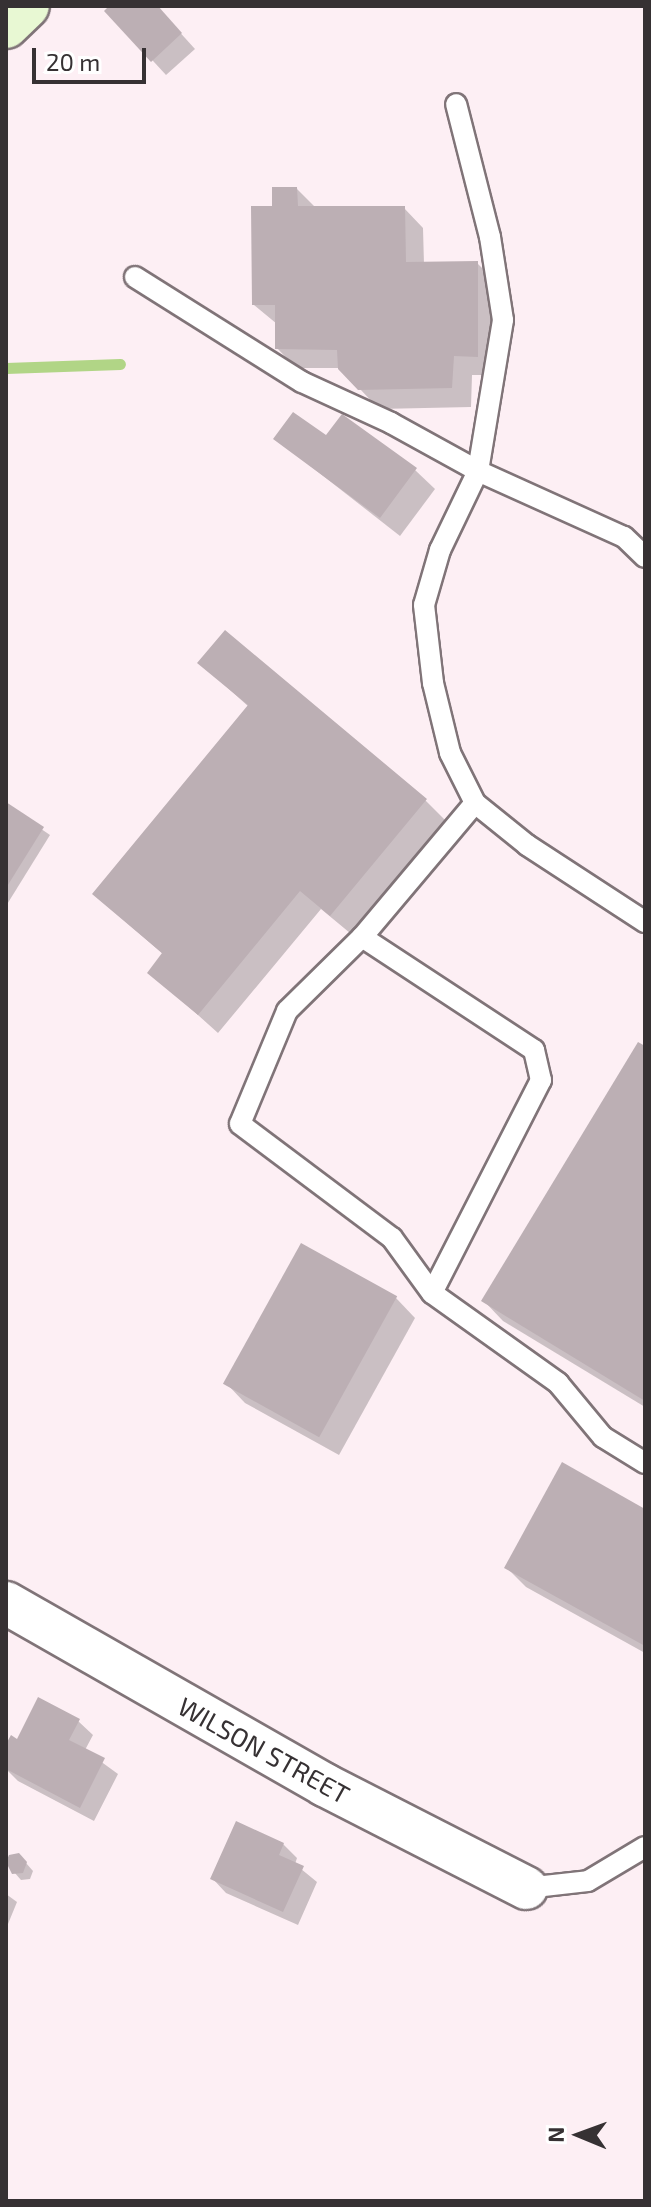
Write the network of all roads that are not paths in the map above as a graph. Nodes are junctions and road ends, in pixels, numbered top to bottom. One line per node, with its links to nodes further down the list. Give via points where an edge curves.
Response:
1 (27, 6): 2 (street)
2 (6, 26)
3 (456, 104): 5 (lane, via 490,237 503,320)
4 (135, 277): 5 (lane, via 302,382)
5 (478, 471): 6 (lane, via 591,520 624,537); 7 (lane, via 440,550 424,605 433,683 450,753)
6 (645, 557)
7 (475, 803): 8 (lane, via 527,845); 9 (lane)
8 (645, 922)
9 (362, 937): 10 (lane, via 534,1050 541,1080); 10 (lane, via 287,1011 240,1124 392,1238)
10 (432, 1293): 11 (lane, via 558,1383 603,1437)
11 (645, 1463)
12 (6, 1603): 14 (street, WILSON STREET, via 325,1785)
13 (645, 1847): 14 (lane, via 588,1881)
14 (526, 1888)

